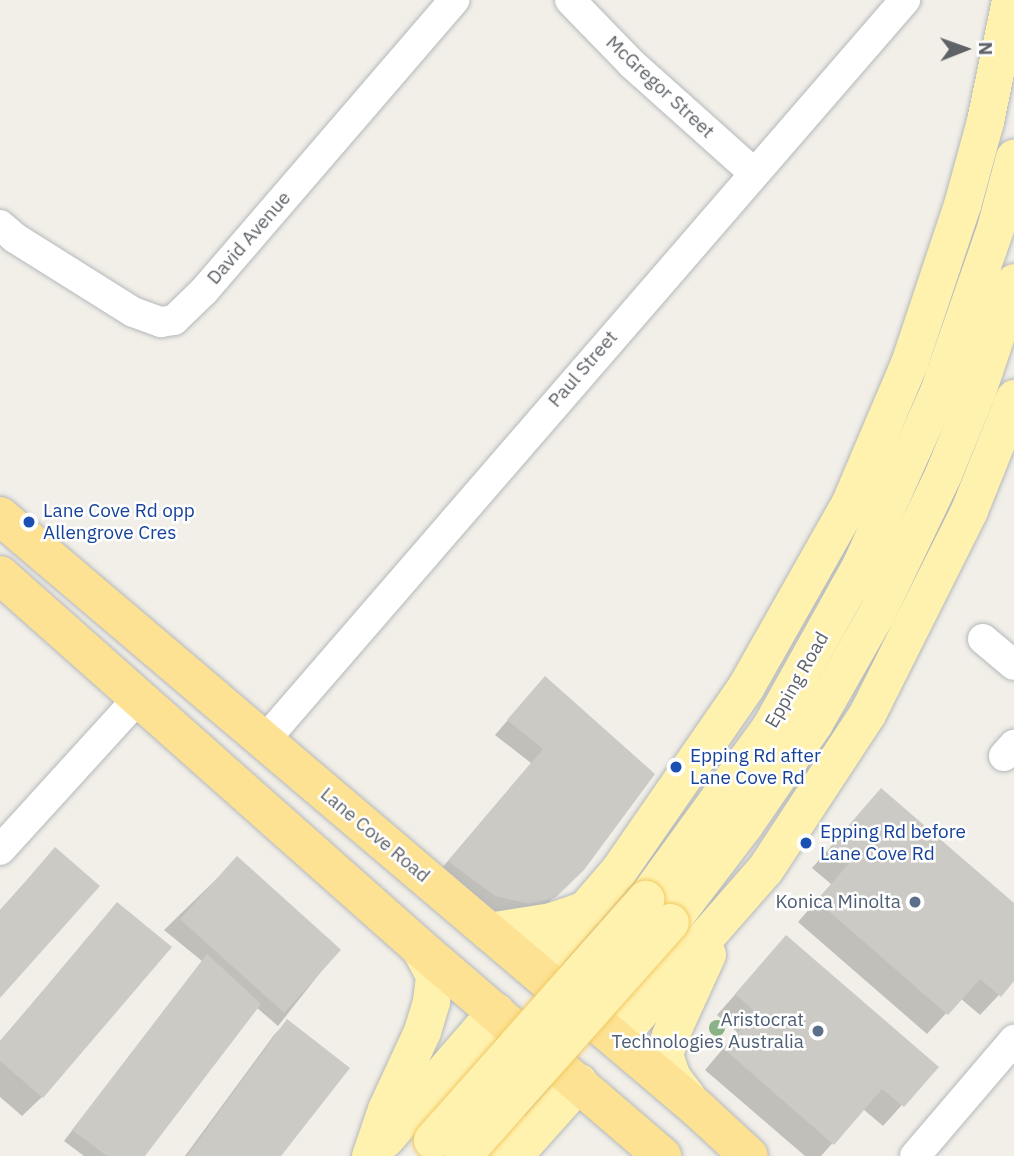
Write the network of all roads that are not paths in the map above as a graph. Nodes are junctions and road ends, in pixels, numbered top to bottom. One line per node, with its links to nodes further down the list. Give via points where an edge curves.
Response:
1 (454, 0): 7 (street, David Avenue, via 174,320 161,323 133,312)
2 (570, 0): 6 (street, McGregor Street, via 632,64)
3 (905, 0): 6 (street, Paul Street)
4 (1004, 3): 17 (main road, via 985,121 962,205 879,438 814,570 746,686)
5 (1014, 157): 19 (main road, Epping Road, via 995,228 938,392 860,566 770,727)
6 (753, 172): 15 (street, Paul Street)
7 (0, 225)
8 (1014, 282): 19 (main road, Epping Road, via 943,474 876,614 814,723 744,825)
9 (1014, 398): 20 (main road, via 969,510 867,713 778,852)
10 (0, 516): 15 (highway, Lane Cove Road)
11 (0, 575): 14 (highway)
12 (983, 639): 13 (street)
13 (1014, 665)
14 (139, 697): 16 (street); 22 (highway)
15 (264, 741): 21 (highway, Lane Cove Road)
16 (0, 850)
17 (618, 871): 18 (main road); 23 (main road, via 600,917 601,948 629,977 655,974)
18 (585, 909): 21 (main road); 24 (main road)
19 (658, 911): 31 (main road, Epping Road, bridge)
20 (728, 912): 23 (main road); 30 (main road, via 689,990 664,1055 678,1087)
21 (488, 931): 24 (highway, Lane Cove Road)
22 (419, 947): 25 (highway); 32 (main road, via 434,975 427,1018)
23 (690, 955): 26 (main road)
24 (533, 969): 25 (highway); 26 (highway, Lane Cove Road)
25 (496, 1011): 28 (highway); 29 (main road)
26 (616, 1039): 28 (highway); 30 (highway, Lane Cove Road)
27 (1014, 1040): 37 (street)
28 (579, 1082): 34 (main road); 35 (highway)
29 (427, 1091): 32 (main road); 33 (main road, via 451,1080 475,1079 500,1100 507,1133)
30 (698, 1109): 36 (highway, Lane Cove Road)
31 (437, 1151)
32 (370, 1156)
33 (501, 1156)
34 (513, 1156)
35 (662, 1156)
36 (749, 1156)
37 (915, 1156)

